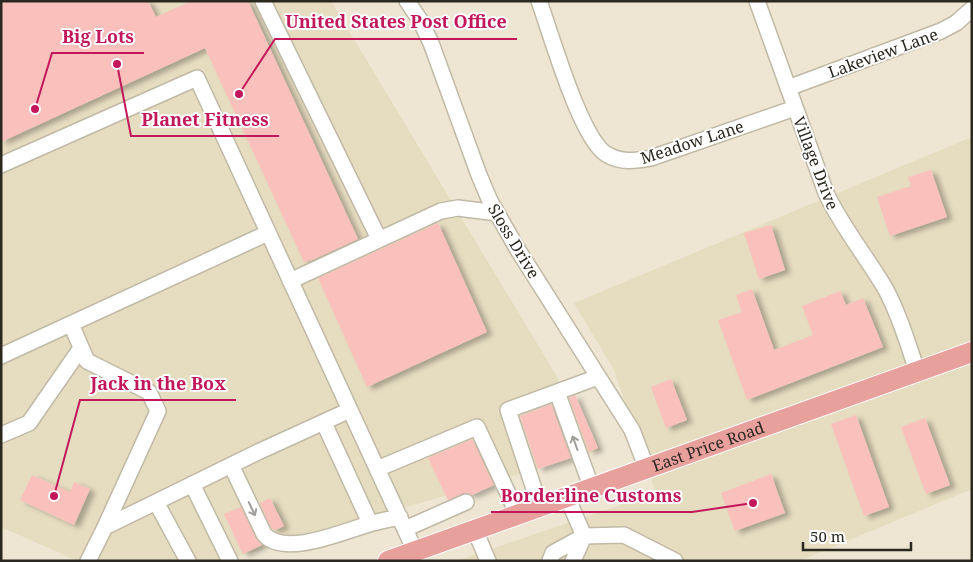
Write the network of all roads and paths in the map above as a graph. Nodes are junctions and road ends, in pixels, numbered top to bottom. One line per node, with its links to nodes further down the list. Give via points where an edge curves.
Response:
1 (263, 1): 11 (street)
2 (407, 1): 9 (street, Sloss Drive, via 431,43 479,175)
3 (539, 1): 7 (street, Meadow Lane, via 586,130 606,154 620,160 651,158)
4 (757, 1): 6 (street, Village Drive)
5 (972, 9): 6 (street, Lakeview Lane, via 941,32)
6 (788, 88): 7 (street, Village Drive)
7 (795, 108): 17 (street, Village Drive, via 829,200 885,289)
8 (1, 164): 10 (street, via 197,78)
9 (497, 213): 11 (street, via 458,208 441,211); 18 (street, Sloss Drive)
10 (268, 233): 12 (street); 13 (street)
11 (379, 239): 12 (street)
12 (290, 280): 20 (street)
13 (71, 324): 14 (street); 16 (street)
14 (81, 348): 22 (street, via 30,422); 35 (street, via 87,361 149,392 158,411)
15 (972, 352): 17 (main road, East Price Road)
16 (1, 356)
17 (917, 371): 25 (main road, East Price Road)
18 (598, 377): 19 (street); 25 (street, Sloss Drive, via 632,430)
19 (557, 392): 27 (street, one-way to 19); 31 (street, via 508,410)
20 (350, 410): 21 (street); 24 (street)
21 (324, 423): 23 (street); 33 (street)
22 (1, 435)
23 (231, 465): 26 (street); 33 (street, one-way to 33, via 268,539 302,543)
24 (378, 469): 32 (street, via 477,427); 34 (street)
25 (647, 469): 27 (main road, East Price Road)
26 (192, 484): 29 (street); 41 (street)
27 (592, 489): 28 (main road, East Price Road)
28 (566, 498): 31 (main road, East Price Road); 37 (street)
29 (156, 502): 35 (street); 40 (street)
30 (466, 502): 34 (street)
31 (540, 507): 32 (main road, East Price Road)
32 (518, 515): 36 (main road, East Price Road)
33 (370, 523): 34 (street)
34 (402, 523): 38 (street)
35 (105, 527): 39 (street)
36 (474, 530): 38 (main road, East Price Road); 42 (street)
37 (584, 536): 43 (street, via 553,554); 44 (street); 45 (street, via 624,535)
38 (401, 557)
39 (88, 561)
40 (188, 561)
41 (230, 561)
42 (488, 561)
43 (550, 561)
44 (573, 561)
45 (676, 561)

